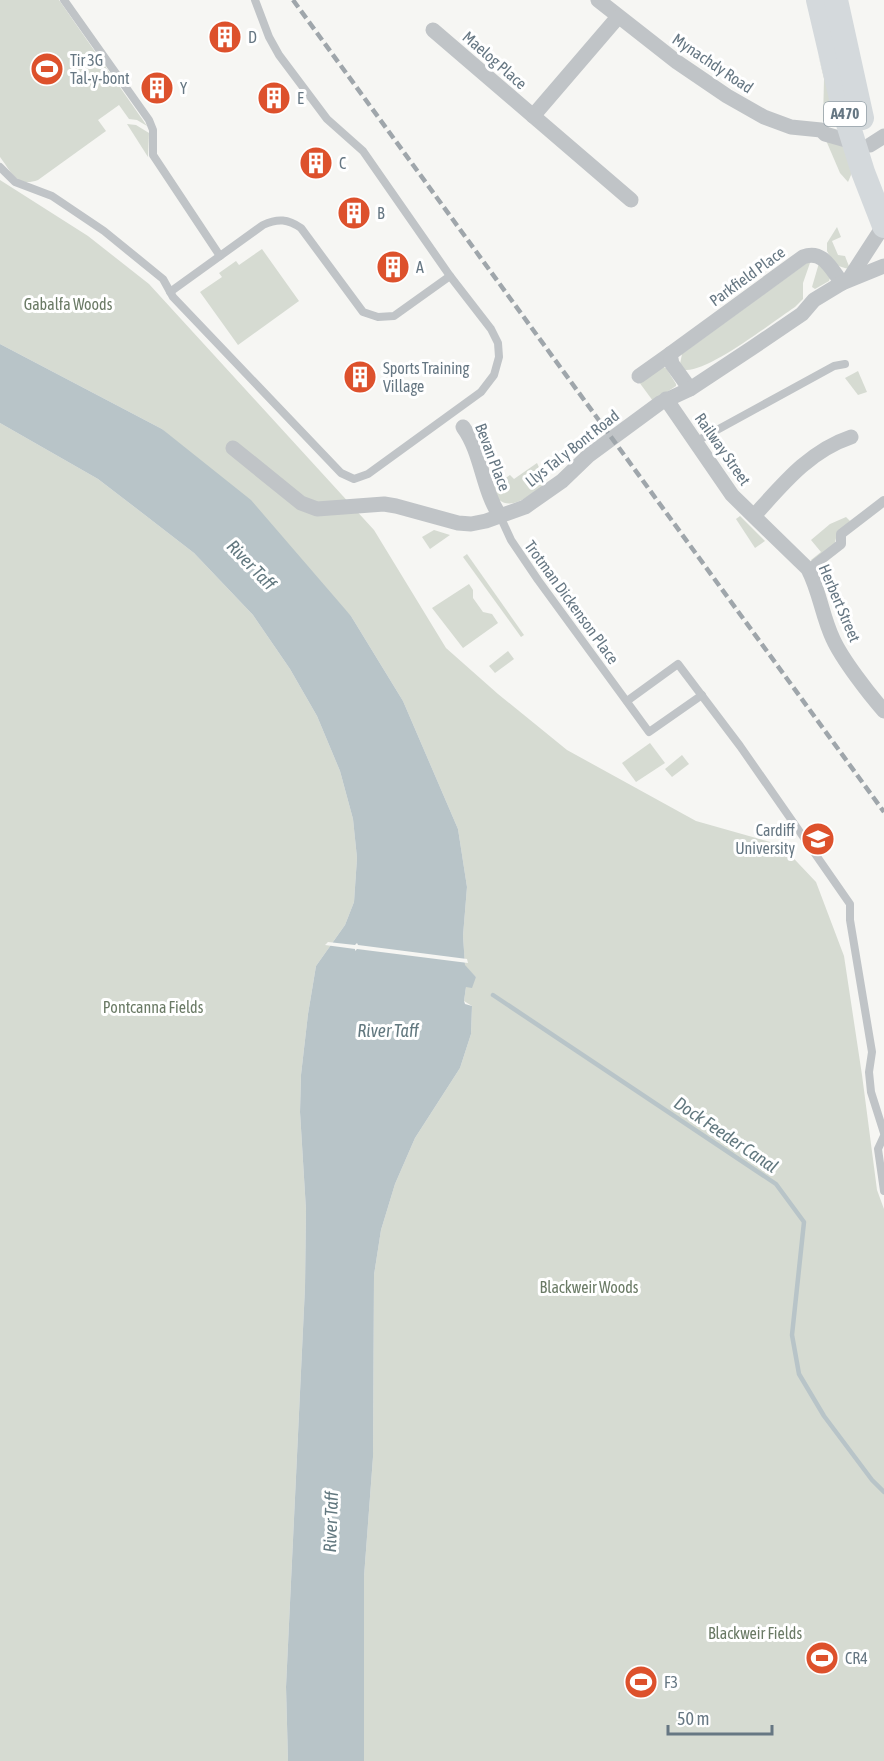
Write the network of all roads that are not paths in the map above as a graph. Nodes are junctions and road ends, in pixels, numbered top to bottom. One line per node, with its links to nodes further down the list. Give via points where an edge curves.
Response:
1 (64, 0): 17 (lane, via 149,120 153,154)
2 (255, 0): 20 (lane, via 279,55 327,119 363,151)
3 (598, 0): 6 (street, Mynachdy Road)
4 (818, 0): 8 (main road, A470)
5 (836, 0): 11 (main road, A470)
6 (618, 17): 9 (street); 10 (street, Mynachdy Road, via 677,62 750,109 781,124)
7 (433, 30): 9 (street, Maelog Place)
8 (844, 111): 10 (street); 11 (main road, A470)
9 (533, 116): 14 (street, Maelog Place)
10 (820, 130): 11 (street, Mynachdy Road)
11 (869, 141): 13 (main road, A470); 15 (main road, A470)
12 (0, 167): 22 (lane, via 15,182 52,196 104,231 163,279)
13 (884, 185)
14 (631, 200)
15 (884, 226): 18 (street)
16 (884, 251): 18 (street)
17 (220, 256): 20 (lane, via 270,222 285,220 301,228 358,307 378,317 394,316); 22 (lane)
18 (862, 260): 21 (street)
19 (884, 266): 21 (street)
20 (450, 276): 28 (lane, via 491,329 500,351 489,383)
21 (845, 281): 23 (street, Parkfield Place, via 820,256 803,257); 26 (street, via 814,300 802,315)
22 (170, 292): 28 (lane, via 347,477 361,478 375,470)
23 (670, 354): 25 (street, Parkfield Place); 26 (street, via 672,364)
24 (845, 364): 31 (lane, via 834,366)
25 (639, 376)
26 (690, 389): 27 (street)
27 (666, 399): 31 (street, Railway Street); 34 (street, Llys Tal y Bont Road, via 588,456 562,481 525,507)
28 (452, 412): 29 (lane, Bevan Place)
29 (463, 427): 34 (street, Bevan Place)
30 (851, 437): 35 (street, via 834,442 800,467)
31 (695, 442): 35 (street, Railway Street, via 732,495)
32 (233, 448): 34 (street, Llys Tal y Bont Road, via 301,503 317,509 384,504 471,524)
33 (884, 501): 36 (street, via 841,534 842,544)
34 (500, 516): 38 (lane, Trotman Dickenson Place, via 516,548)
35 (754, 516): 39 (street, Herbert Street, via 808,569 837,647)
36 (814, 565)
37 (702, 695): 38 (lane, via 678,664); 38 (lane, Trotman Dickenson Place, via 649,732); 40 (lane, via 850,904 872,1052 871,1092)
38 (627, 701)
39 (884, 711)
40 (884, 1134): 41 (lane, via 878,1149)
41 (884, 1191)

